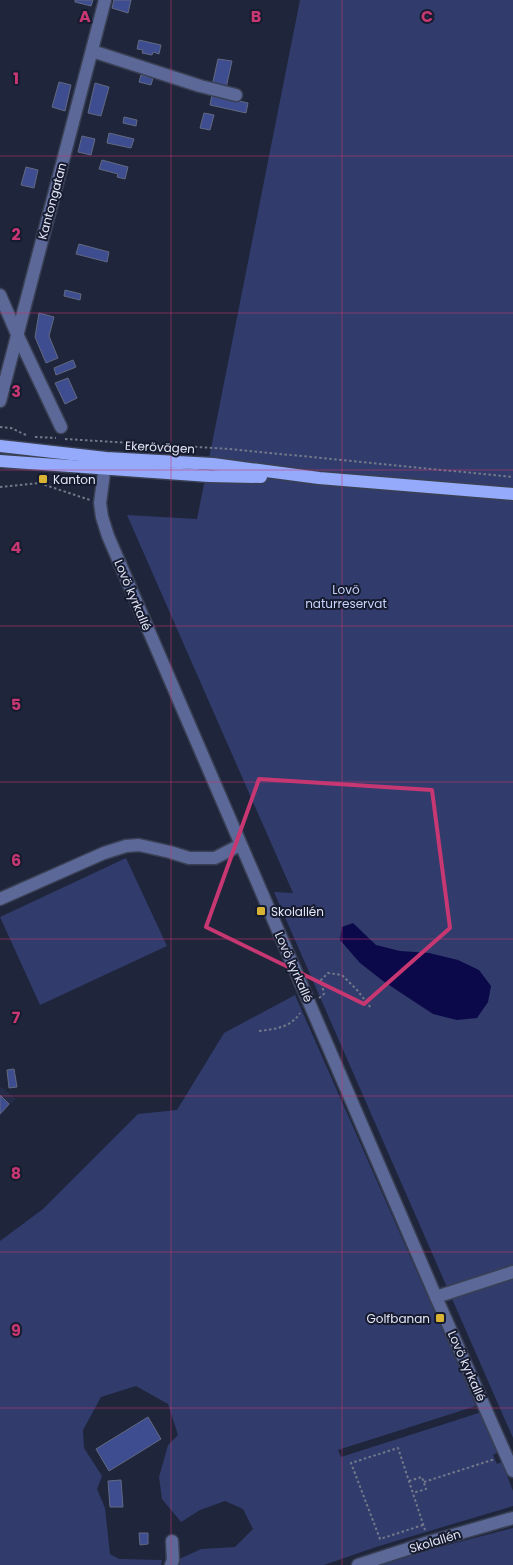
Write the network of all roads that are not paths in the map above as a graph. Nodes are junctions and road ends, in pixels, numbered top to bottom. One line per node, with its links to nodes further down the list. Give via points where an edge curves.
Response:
1 (104, 0): 2 (street, Kantongatan)
2 (92, 51): 3 (street); 5 (street, Kantongatan)
3 (236, 95)
4 (0, 295): 5 (street)
5 (17, 334): 6 (street, Kantongatan); 7 (street)
6 (0, 401)
7 (61, 427)
8 (0, 446): 10 (main road, Ekerövägen)
9 (0, 461): 10 (main road, Ekerövägen)
10 (106, 463): 11 (main road, Ekerövägen, via 213,464 319,478); 12 (street, Lovö kyrkallé, via 100,503 108,536)
11 (513, 494)
12 (240, 846): 13 (street, via 215,858 189,858 139,845 126,846); 15 (street, Lovö kyrkallé)
13 (0, 899)
14 (513, 1272): 15 (street, via 469,1281)
15 (436, 1297): 16 (street, Lovö kyrkallé)
16 (513, 1471)
17 (513, 1518): 20 (street, Skolallén)
18 (172, 1541): 19 (street)
19 (171, 1565)
20 (358, 1565)

